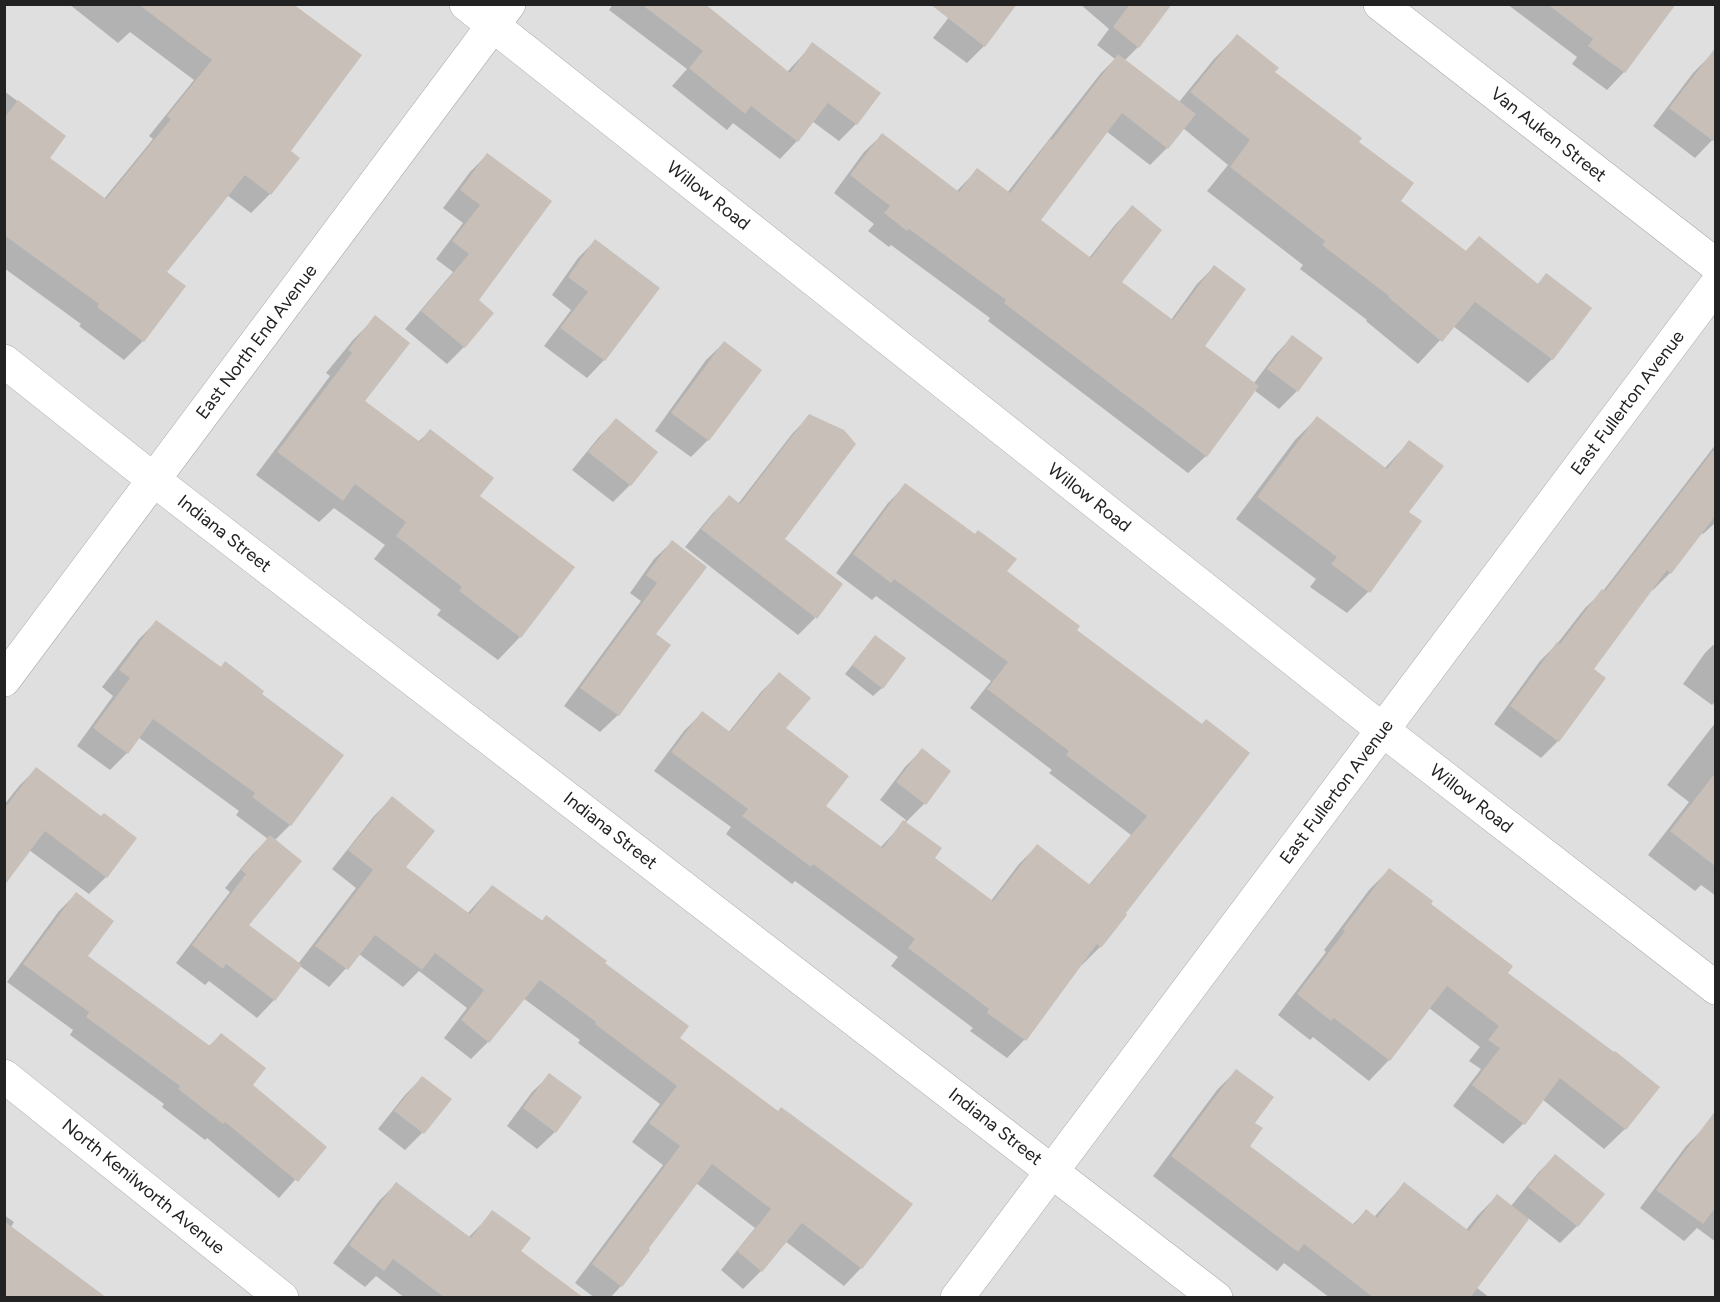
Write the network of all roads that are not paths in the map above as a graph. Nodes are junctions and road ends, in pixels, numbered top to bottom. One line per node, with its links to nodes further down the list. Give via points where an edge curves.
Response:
1 (466, 4): 3 (street, Willow Road)
2 (1380, 4): 4 (street, Van Auken Street)
3 (501, 15): 7 (street, East North End Avenue); 9 (street, Willow Road)
4 (1716, 265)
5 (1716, 285): 9 (street, East Fullerton Avenue)
6 (4, 361): 7 (street, Indiana Street)
7 (154, 480): 8 (street, East North End Avenue); 12 (street, Indiana Street)
8 (4, 680)
9 (1384, 731): 10 (street, Willow Road); 12 (street, East Fullerton Avenue)
10 (1716, 988)
11 (4, 1076): 13 (street, North Kenilworth Avenue)
12 (1052, 1171): 14 (street, East Fullerton Avenue); 15 (street, Indiana Street)
13 (282, 1298)
14 (957, 1298)
15 (1216, 1298)

